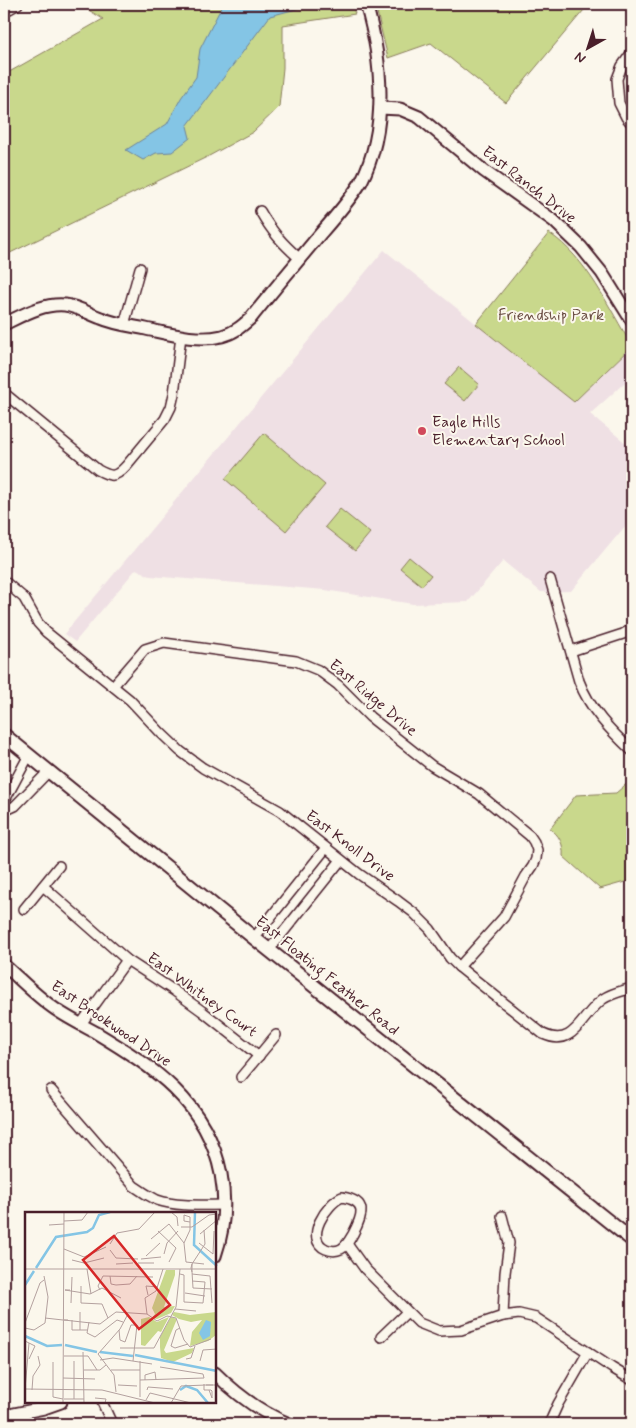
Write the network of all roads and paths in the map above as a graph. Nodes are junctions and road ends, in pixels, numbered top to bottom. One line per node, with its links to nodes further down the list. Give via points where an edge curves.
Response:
1 (18, 4): 3 (street)
2 (366, 4): 5 (street, via 377,47)
3 (4, 12)
4 (632, 52): 6 (street, via 617,80 619,103)
5 (380, 108): 8 (street, via 371,158 360,182); 10 (street, East Ranch Drive, via 400,110 419,117 484,171 554,221 581,247)
6 (632, 124)
7 (260, 211): 8 (street, via 271,231)
8 (300, 258): 14 (street, via 239,329 222,336)
9 (140, 268): 13 (street)
10 (628, 306): 11 (street, East Ranch Drive)
11 (632, 322)
12 (4, 324): 13 (street, via 51,305 66,305)
13 (124, 325): 14 (street)
14 (182, 336): 15 (street, via 171,407 165,419 126,466 113,476 98,470)
15 (4, 393)
16 (550, 579): 19 (street)
17 (4, 581): 20 (street, East Knoll Drive, via 24,598 46,632)
18 (632, 629): 19 (street)
19 (571, 651): 22 (street, via 581,687 592,708)
20 (113, 686): 26 (street, East Knoll Drive, via 180,751 209,772 280,812); 35 (street, East Ridge Drive, via 145,648 164,643 296,661 318,670 432,766 479,794 530,836 537,850 536,859 504,918)
21 (4, 735): 23 (main road, East Floating Feather Road)
22 (632, 751)
23 (28, 755): 24 (main road, East Floating Feather Road); 25 (street, via 5,800)
24 (49, 771): 25 (street, via 15,806); 31 (main road, East Floating Feather Road)
25 (4, 811)
26 (326, 848): 27 (street, East Knoll Drive); 31 (street)
27 (341, 860): 32 (street); 35 (street, East Knoll Drive, via 414,913)
28 (59, 866): 29 (street)
29 (43, 886): 30 (street); 33 (street, East Whitney Court)
30 (24, 909)
31 (254, 938): 32 (main road, East Floating Feather Road)
32 (269, 950): 44 (main road, East Floating Feather Road)
33 (127, 960): 37 (street, East Whitney Court); 39 (street, East Whitney Court, via 202,1010)
34 (4, 965): 37 (street, East Brookwood Drive, via 55,1009)
35 (459, 967): 36 (street, East Knoll Drive, via 550,1038 567,1036 602,1000)
36 (632, 988)
37 (81, 1024): 42 (street, East Brookwood Drive, via 157,1073 191,1106 206,1129 218,1160)
38 (276, 1034): 39 (street, East Whitney Court)
39 (259, 1056): 40 (street, East Whitney Court)
40 (241, 1077)
41 (52, 1090): 42 (street, via 134,1186 145,1194 173,1204)
42 (224, 1205): 46 (street, East Brookwood Drive)
43 (502, 1216): 48 (street, via 509,1243)
44 (632, 1240)
45 (347, 1244): 45 (street, via 336,1251 327,1250 316,1236 330,1205 342,1196 352,1198 359,1204 361,1212); 47 (street, via 365,1269)
46 (216, 1252)
47 (407, 1312): 48 (street, via 419,1323 439,1331 461,1330); 49 (street)
48 (503, 1316): 50 (street, via 519,1314 536,1318)
49 (381, 1337)
50 (588, 1352): 52 (street); 58 (street)
51 (216, 1374): 57 (street, via 233,1390)
52 (632, 1380)
53 (58, 1403): 55 (street)
54 (102, 1403): 56 (street)
55 (4, 1416)
56 (112, 1424)
57 (289, 1424)
58 (549, 1424)

